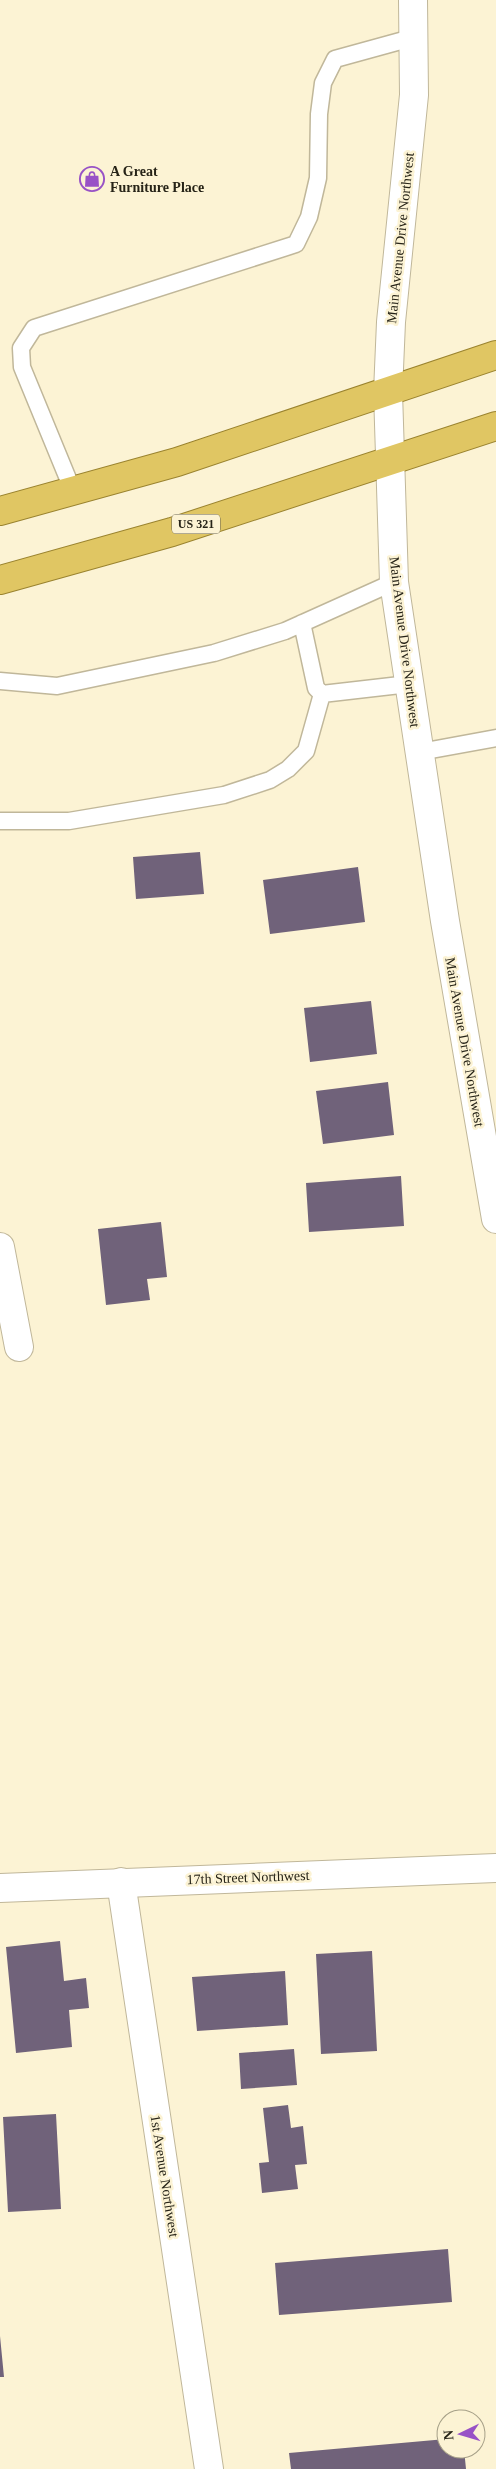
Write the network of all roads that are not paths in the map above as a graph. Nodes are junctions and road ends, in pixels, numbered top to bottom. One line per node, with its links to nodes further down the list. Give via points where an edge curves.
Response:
1 (413, 0): 2 (street, Main Avenue Drive Northwest)
2 (415, 37): 4 (street, Main Avenue Drive Northwest, via 414,94 391,322); 7 (lane, via 336,59 323,83 318,178 309,217 296,244 34,328 20,348 22,367)
3 (496, 355): 4 (highway)
4 (388, 392): 6 (street, Main Avenue Drive Northwest); 7 (highway, via 177,462)
5 (496, 426): 6 (highway, US 321)
6 (390, 461): 9 (highway, US 321, via 172,532); 10 (street, Main Avenue Drive Northwest)
7 (73, 491): 8 (highway)
8 (0, 511)
9 (0, 580)
10 (394, 582): 11 (lane); 13 (street, Main Avenue Drive Northwest)
11 (302, 623): 12 (lane, via 214,653 57,686); 14 (lane, via 316,688)
12 (0, 681)
13 (409, 684): 14 (lane); 16 (street, Main Avenue Drive Northwest)
14 (322, 694): 17 (lane, via 306,751 288,769 270,780 224,795 69,821)
15 (496, 738): 16 (lane)
16 (420, 752): 18 (street, Main Avenue Drive Northwest, via 444,921)
17 (0, 822)
18 (496, 1219)
19 (0, 1247): 20 (street)
20 (19, 1347)
21 (496, 1868): 22 (street, 17th Street Northwest)
22 (121, 1882): 23 (street, 17th Street Northwest); 24 (street, 1st Avenue Northwest)
23 (0, 1888)
24 (209, 2469)

